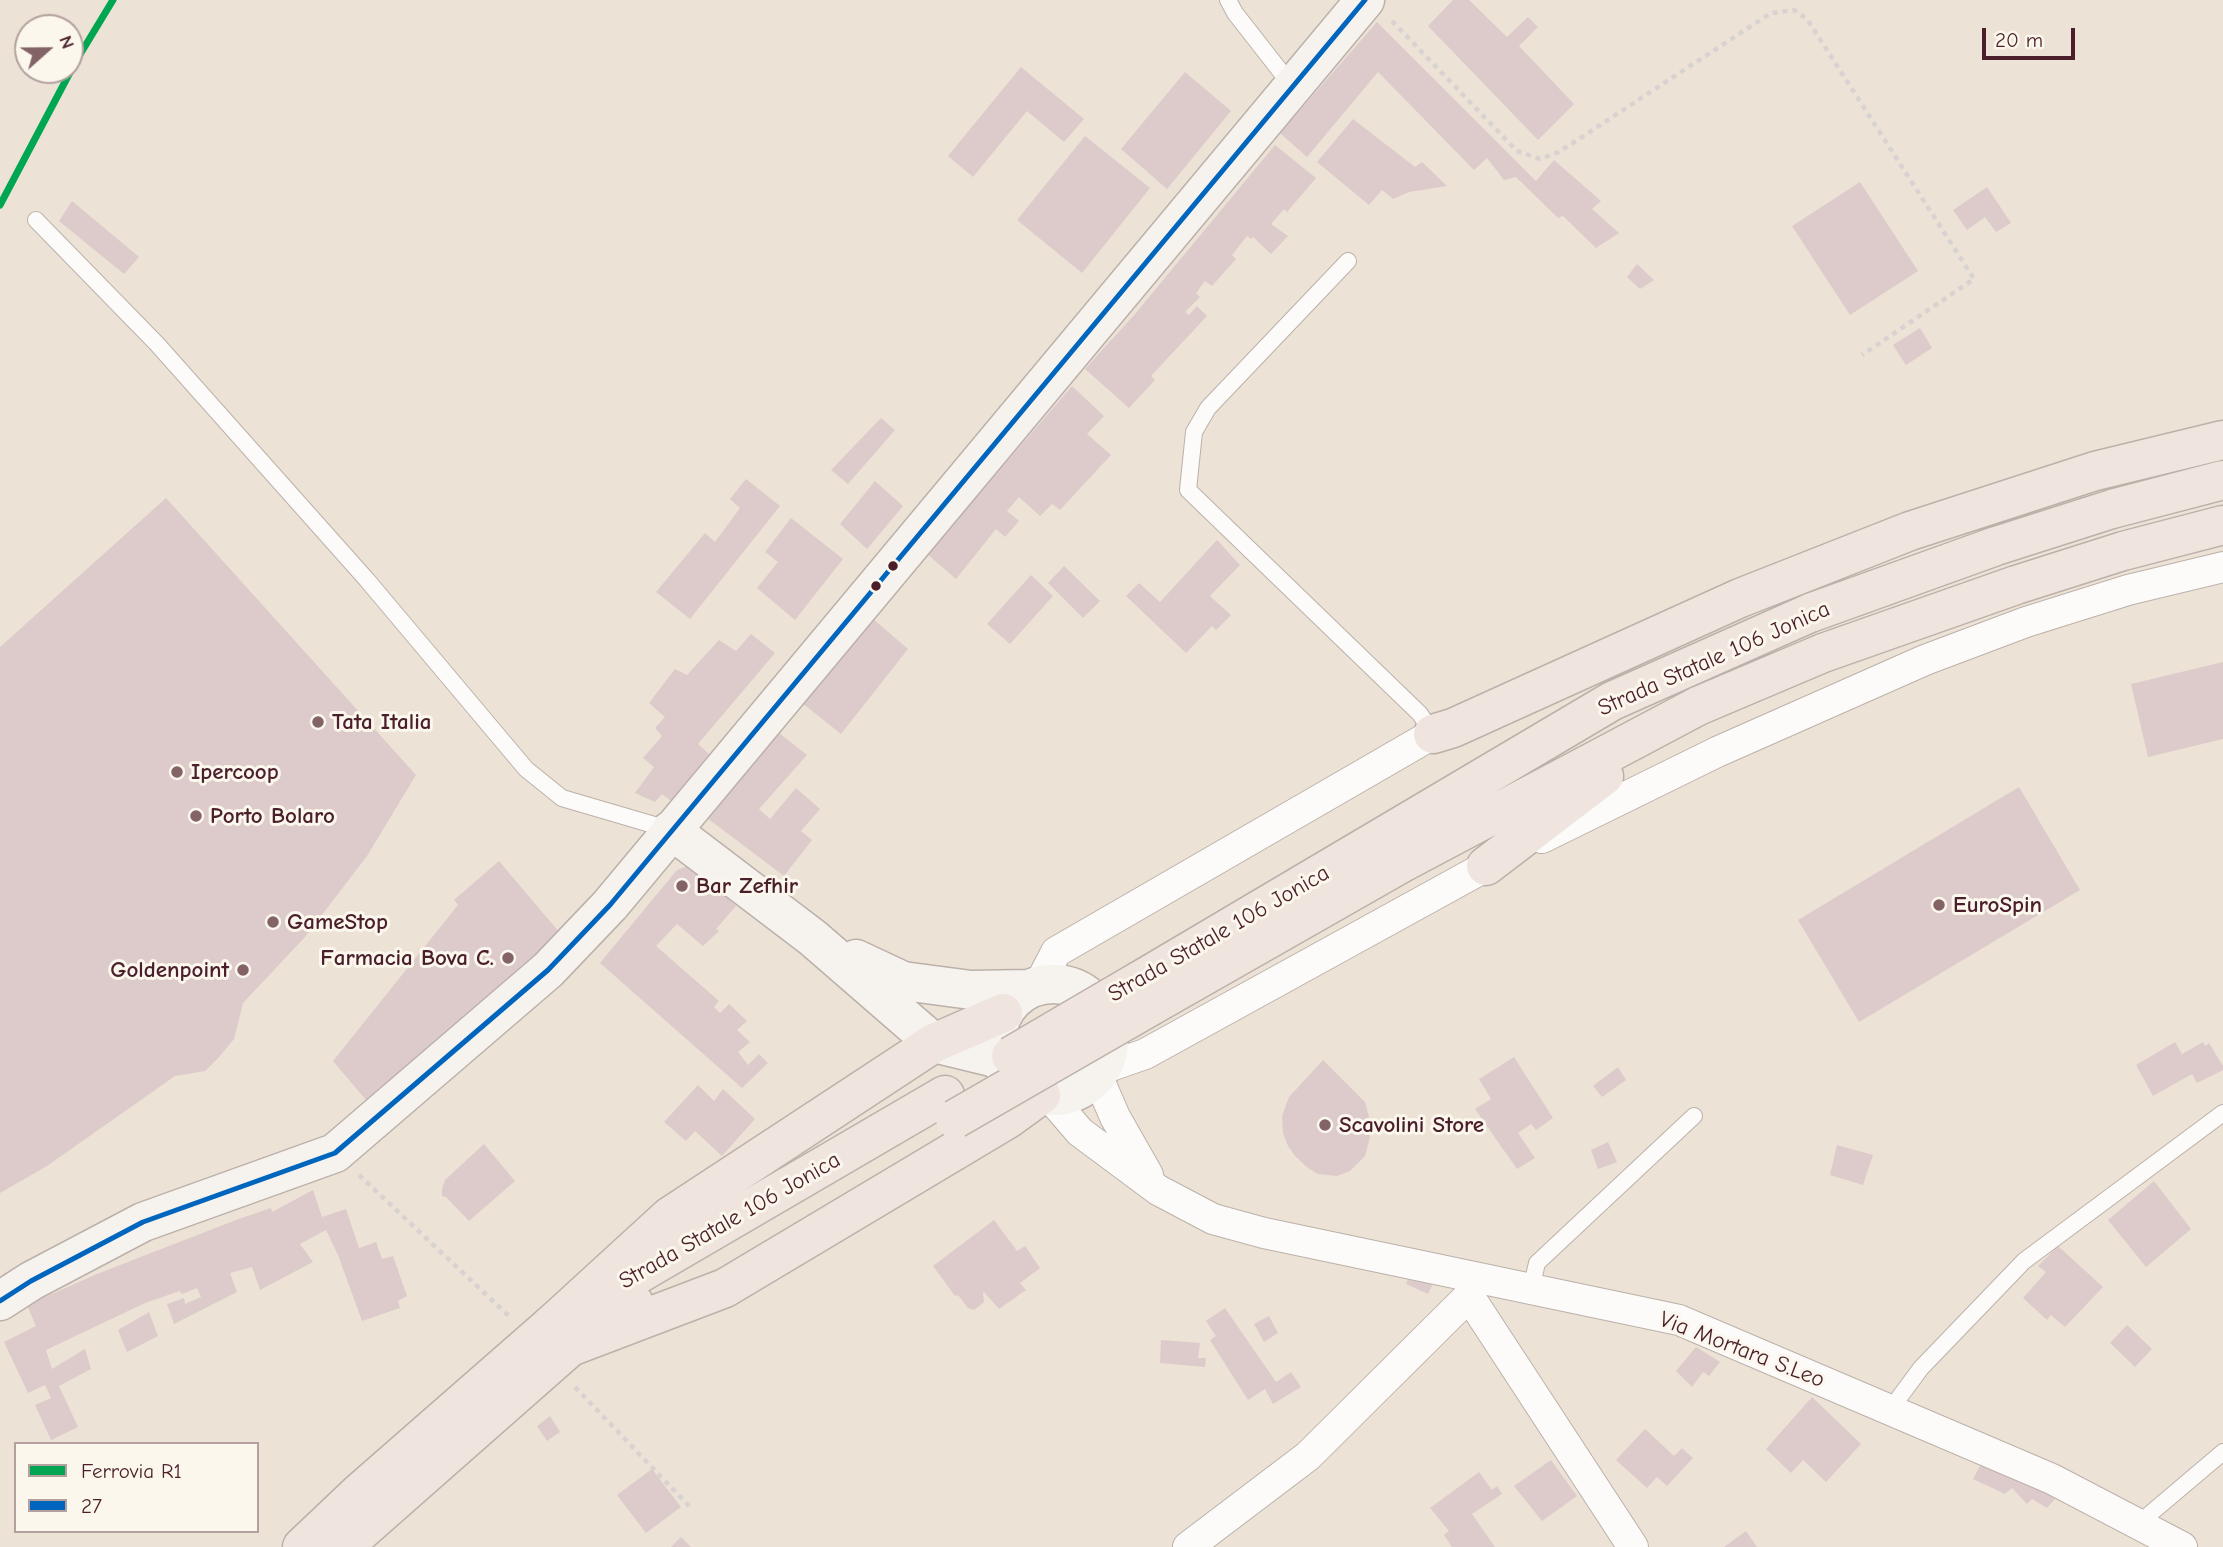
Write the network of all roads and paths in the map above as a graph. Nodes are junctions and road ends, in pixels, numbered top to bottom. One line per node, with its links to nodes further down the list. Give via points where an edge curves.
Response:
1 (1228, 0): 3 (lane)
2 (1378, 10): 3 (street); 6 (path, via 1517,151 1539,159 1559,152 1770,13 1794,10 1807,19 1974,279)
3 (1292, 86): 13 (street)
4 (36, 220): 13 (lane, via 157,344 526,768 562,798)
5 (1348, 261): 12 (lane, via 1208,408 1194,432 1188,490 1420,714)
6 (1862, 355)
7 (2223, 440): 12 (main road, via 2095,471 1910,531 1740,598)
8 (2223, 480): 16 (main road, Strada Statale 106 Jonica, via 1996,546 1810,613 1612,701)
9 (2223, 525): 11 (main road, Strada Statale 106 Jonica, via 2016,585 1823,653)
10 (2223, 567): 14 (street, via 2051,614 1925,660 1717,752)
11 (1698, 706): 14 (main road); 16 (main road, Strada Statale 106 Jonica)
12 (1433, 734): 17 (street, via 1056,952)
13 (671, 830): 15 (street); 24 (street, via 610,905 548,970)
14 (1486, 866): 20 (street, via 1145,1054)
15 (813, 938): 17 (street, via 902,981); 18 (street)
16 (1145, 994): 30 (main road, Strada Statale 106 Jonica, bridge, via 950,1107)
17 (1024, 996): 18 (main road); 19 (street, via 998,1028); 20 (street, via 1064,984 1098,1005 1109,1030 1107,1057)
18 (934, 1043): 19 (street); 30 (main road, via 669,1217)
19 (1000, 1059): 21 (street, via 1012,1079)
20 (1099, 1072): 21 (street, via 1076,1091); 25 (street, via 1121,1127)
21 (1045, 1096): 25 (street, Via Mortara S.Leo, via 1080,1132); 30 (main road, via 725,1288)
22 (2223, 1113): 31 (lane, via 2024,1261 1921,1368)
23 (1694, 1116): 27 (lane, via 1537,1264)
24 (335, 1153): 28 (street, via 143,1222); 29 (path)
25 (1158, 1191): 26 (street, Via Mortara S.Leo, via 1226,1223)
26 (1471, 1287): 27 (street, Via Mortara S.Leo); 37 (street, via 1308,1456); 38 (street)
27 (1531, 1289): 31 (street, Via Mortara S.Leo, via 1679,1320)
28 (0, 1301)
29 (514, 1321)
30 (563, 1350): 33 (path); 35 (main road, Strada Statale 106 Jonica, via 360,1492); 36 (main road, Strada Statale 106 Jonica)
31 (1890, 1410): 34 (street, Via Mortara S.Leo, via 2052,1479)
32 (2223, 1452): 34 (lane)
33 (690, 1507)
34 (2138, 1524): 39 (street, Via Mortara S.Leo)
35 (302, 1547)
36 (343, 1547)
37 (1188, 1547)
38 (1633, 1547)
39 (2182, 1547)

